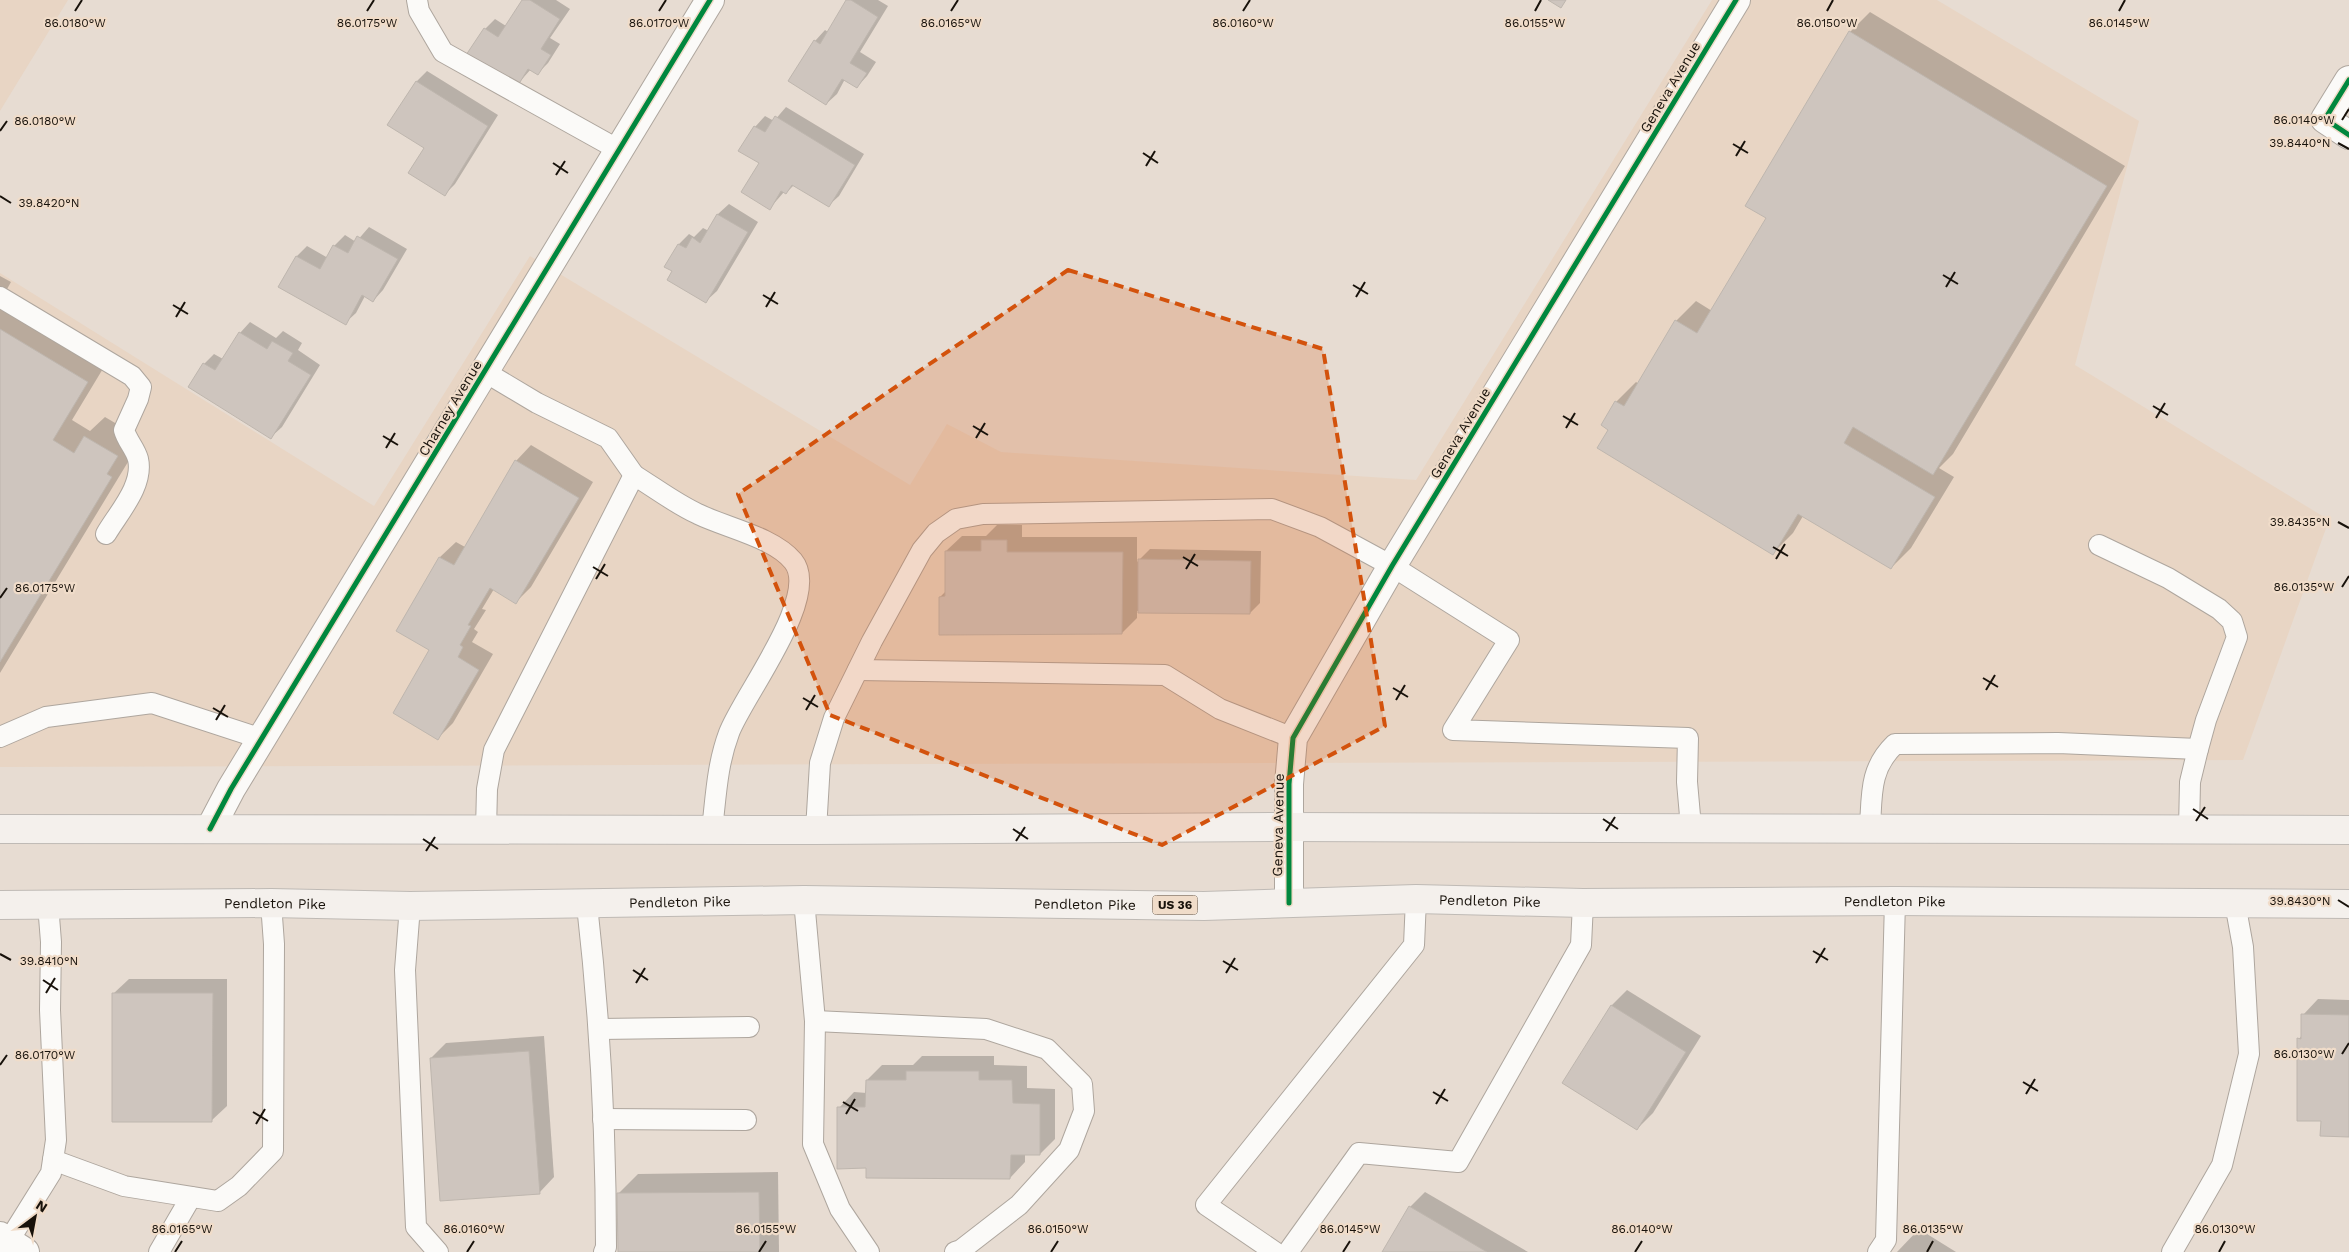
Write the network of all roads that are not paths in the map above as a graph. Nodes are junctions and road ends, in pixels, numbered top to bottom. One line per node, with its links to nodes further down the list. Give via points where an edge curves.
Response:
1 (417, 0): 6 (lane, via 419,11 443,52)
2 (710, 0): 6 (street, Charney Avenue)
3 (1736, 0): 12 (street, Geneva Avenue)
4 (2349, 80): 5 (street, via 2325,119)
5 (2349, 135)
6 (619, 150): 8 (street, Charney Avenue)
7 (0, 297): 10 (lane, via 132,376 141,387 124,430 137,456 140,471)
8 (485, 372): 9 (lane, via 537,403 608,438); 16 (street, Charney Avenue)
9 (634, 475): 23 (lane, via 494,750 487,789); 24 (lane, via 697,514 777,547 794,562 800,579 794,614 729,732 718,767)
10 (106, 534)
11 (2099, 545): 17 (lane, via 2168,578 2219,609 2232,621 2237,637)
12 (1392, 566): 13 (lane, via 1320,527 1272,509 983,514 956,519 936,532 922,550); 15 (street, Geneva Avenue); 19 (lane, via 1509,640 1453,730 1688,738)
13 (858, 670): 15 (lane, via 1165,675 1220,709); 25 (lane, via 834,718 820,763)
14 (8, 734): 16 (lane, via 46,717 152,703)
15 (1293, 738): 18 (street, Geneva Avenue)
16 (262, 739): 22 (street, Charney Avenue)
17 (2198, 749): 20 (lane, via 2058,743 1894,744 1884,755 1873,782); 26 (lane, via 2190,782)
18 (1288, 827): 19 (main road); 25 (main road); 31 (street, Geneva Avenue)
19 (1691, 827): 20 (main road)
20 (1870, 828): 26 (main road)
21 (0, 829): 22 (main road)
22 (210, 829): 23 (main road)
23 (486, 830): 24 (main road)
24 (712, 830): 25 (main road)
25 (816, 830)
26 (2189, 830): 27 (main road)
27 (2349, 830)
28 (1416, 899): 31 (main road, Pendleton Pike / US 36); 32 (main road, Pendleton Pike / US 36); 53 (lane, via 1414,944 1206,1205)
29 (804, 900): 31 (main road, Pendleton Pike / US 36, via 1204,906); 38 (main road, Pendleton Pike / US 36); 40 (lane)
30 (1895, 901): 32 (main road, Pendleton Pike / US 36); 33 (main road, Pendleton Pike / US 36); 55 (lane, via 1886,1240)
31 (1289, 903)
32 (1583, 903): 54 (lane, via 1580,945 1458,1162 1359,1153)
33 (2235, 903): 36 (main road, Pendleton Pike / US 36); 56 (lane, via 2243,947 2249,1054 2222,1165)
34 (48, 904): 35 (main road, Pendleton Pike / US 36); 37 (main road, Pendleton Pike / US 36); 45 (lane, via 52,942 50,1010 56,1140)
35 (271, 904): 39 (main road, Pendleton Pike / US 36); 46 (lane, via 274,944 273,1151 239,1186 218,1201)
36 (2349, 904)
37 (0, 905)
38 (587, 905): 39 (main road, Pendleton Pike / US 36); 42 (lane)
39 (410, 906): 49 (lane, via 404,970 416,1227)
40 (815, 1021): 51 (lane, via 813,1144 840,1209); 52 (lane, via 986,1029 1047,1049 1082,1084 1084,1111 1069,1150 1019,1205)
41 (749, 1027): 42 (lane)
42 (600, 1029): 43 (lane)
43 (603, 1119): 44 (lane); 50 (lane, via 606,1181)
44 (746, 1120)
45 (53, 1160): 46 (lane, via 124,1186); 47 (lane, via 51,1174)
46 (191, 1198): 48 (lane)
47 (11, 1243)
48 (159, 1252)
49 (438, 1252)
50 (604, 1252)
51 (869, 1252)
52 (955, 1252)
53 (1275, 1252)
54 (1288, 1252)
55 (1878, 1252)
56 (2172, 1252)

